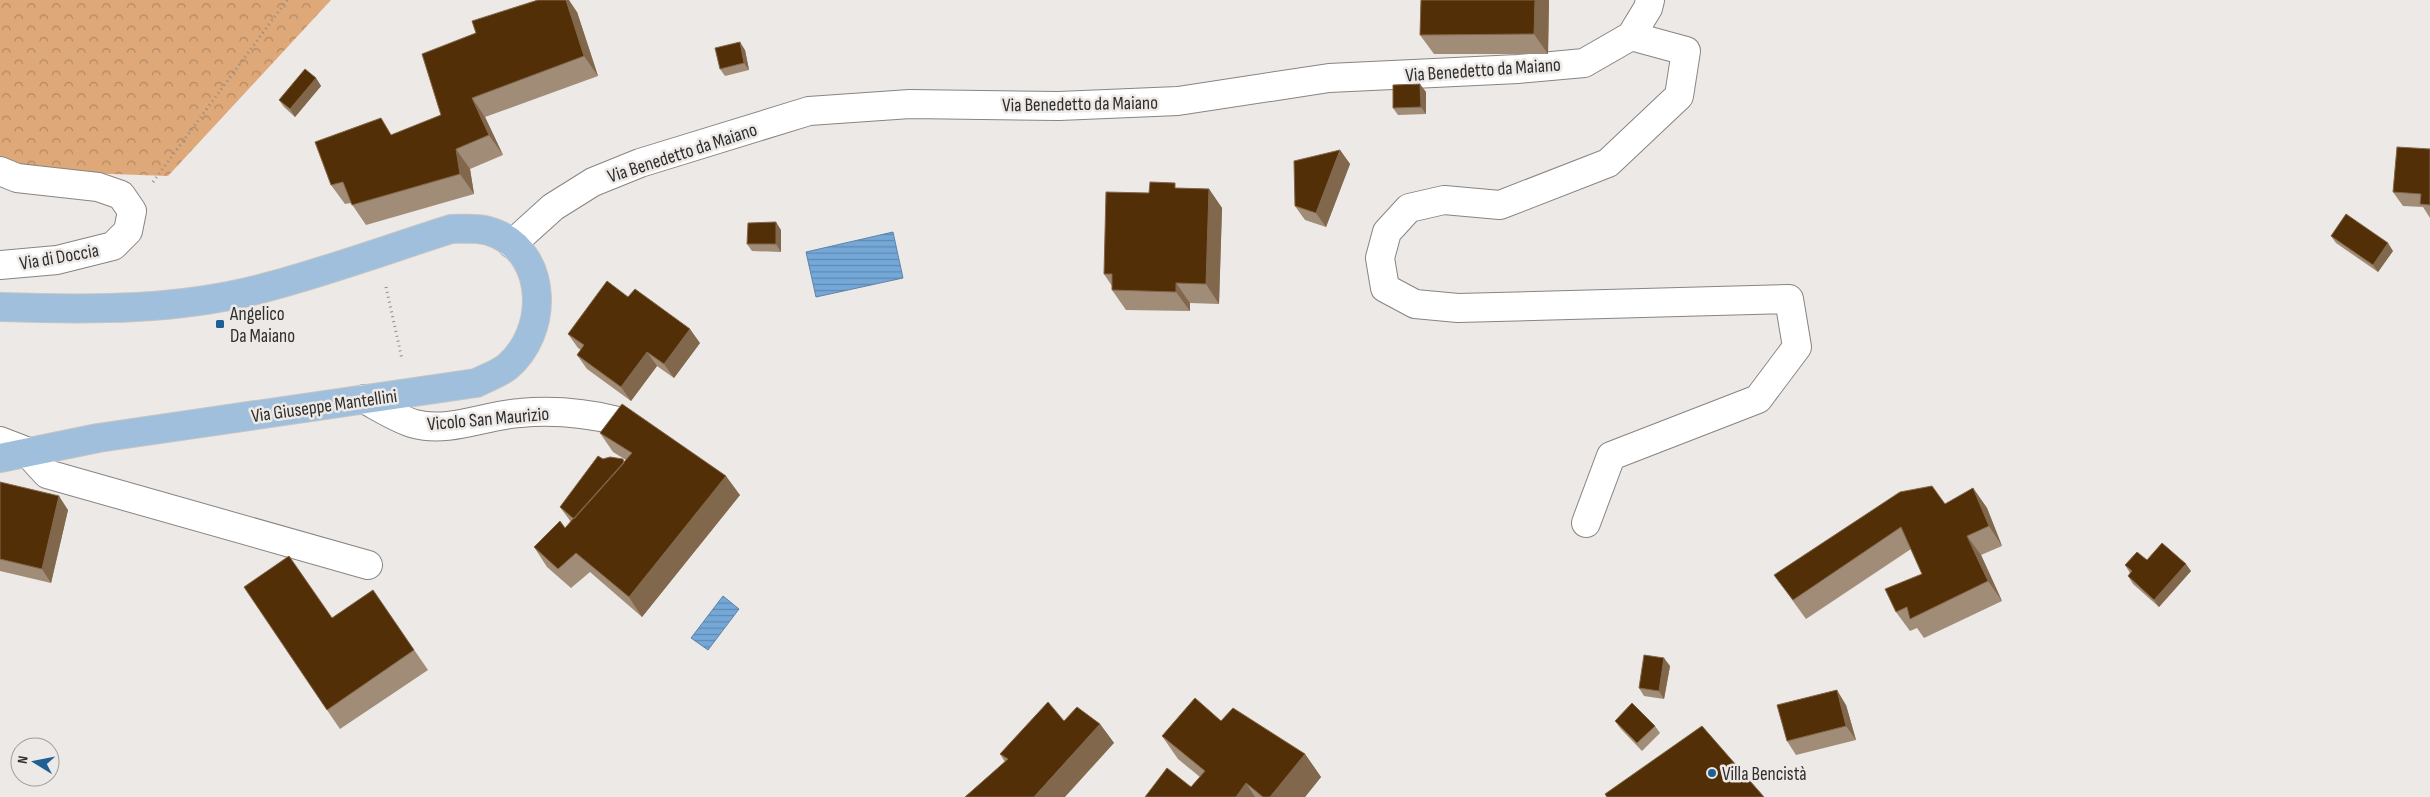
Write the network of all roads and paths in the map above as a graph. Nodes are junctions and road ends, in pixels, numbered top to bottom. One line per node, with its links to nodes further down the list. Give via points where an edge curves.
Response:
1 (288, 0): 5 (path)
2 (1650, 0): 3 (street, Via Benedetto da Maiano)
3 (1631, 36): 6 (street, Via Benedetto da Maiano, via 1584,63 1329,78 1178,101 1059,106 910,104 809,111 640,163 593,182 553,208); 16 (street, via 1686,51 1680,87 1678,96 1608,163 1500,206 1444,200 1409,208 1387,232 1380,258 1385,288 1415,304 1458,308 1789,299 1797,347 1758,399 1611,456)
4 (0, 170): 5 (street, via 17,178 98,187 120,195)
5 (132, 211): 8 (street, Via di Doccia, via 128,230 113,246 56,260)
6 (512, 244): 7 (main road, via 496,234 476,229 451,229); 10 (main road, Via Giuseppe Mantellini, via 532,268 538,295 536,319 526,345 507,367 476,384)
7 (379, 252): 9 (main road, via 270,287 217,298 87,310); 10 (path)
8 (0, 265)
9 (0, 307)
10 (409, 393): 11 (main road, Via Giuseppe Mantellini)
11 (364, 399): 12 (street, Vicolo San Maurizio, via 414,424 437,427 520,412 594,415); 14 (main road, Via Giuseppe Mantellini)
12 (618, 421)
13 (0, 441): 14 (street)
14 (26, 451): 15 (main road, Via Giuseppe Mantellini); 17 (street, via 47,474)
15 (0, 458)
16 (1586, 523)
17 (368, 565)

